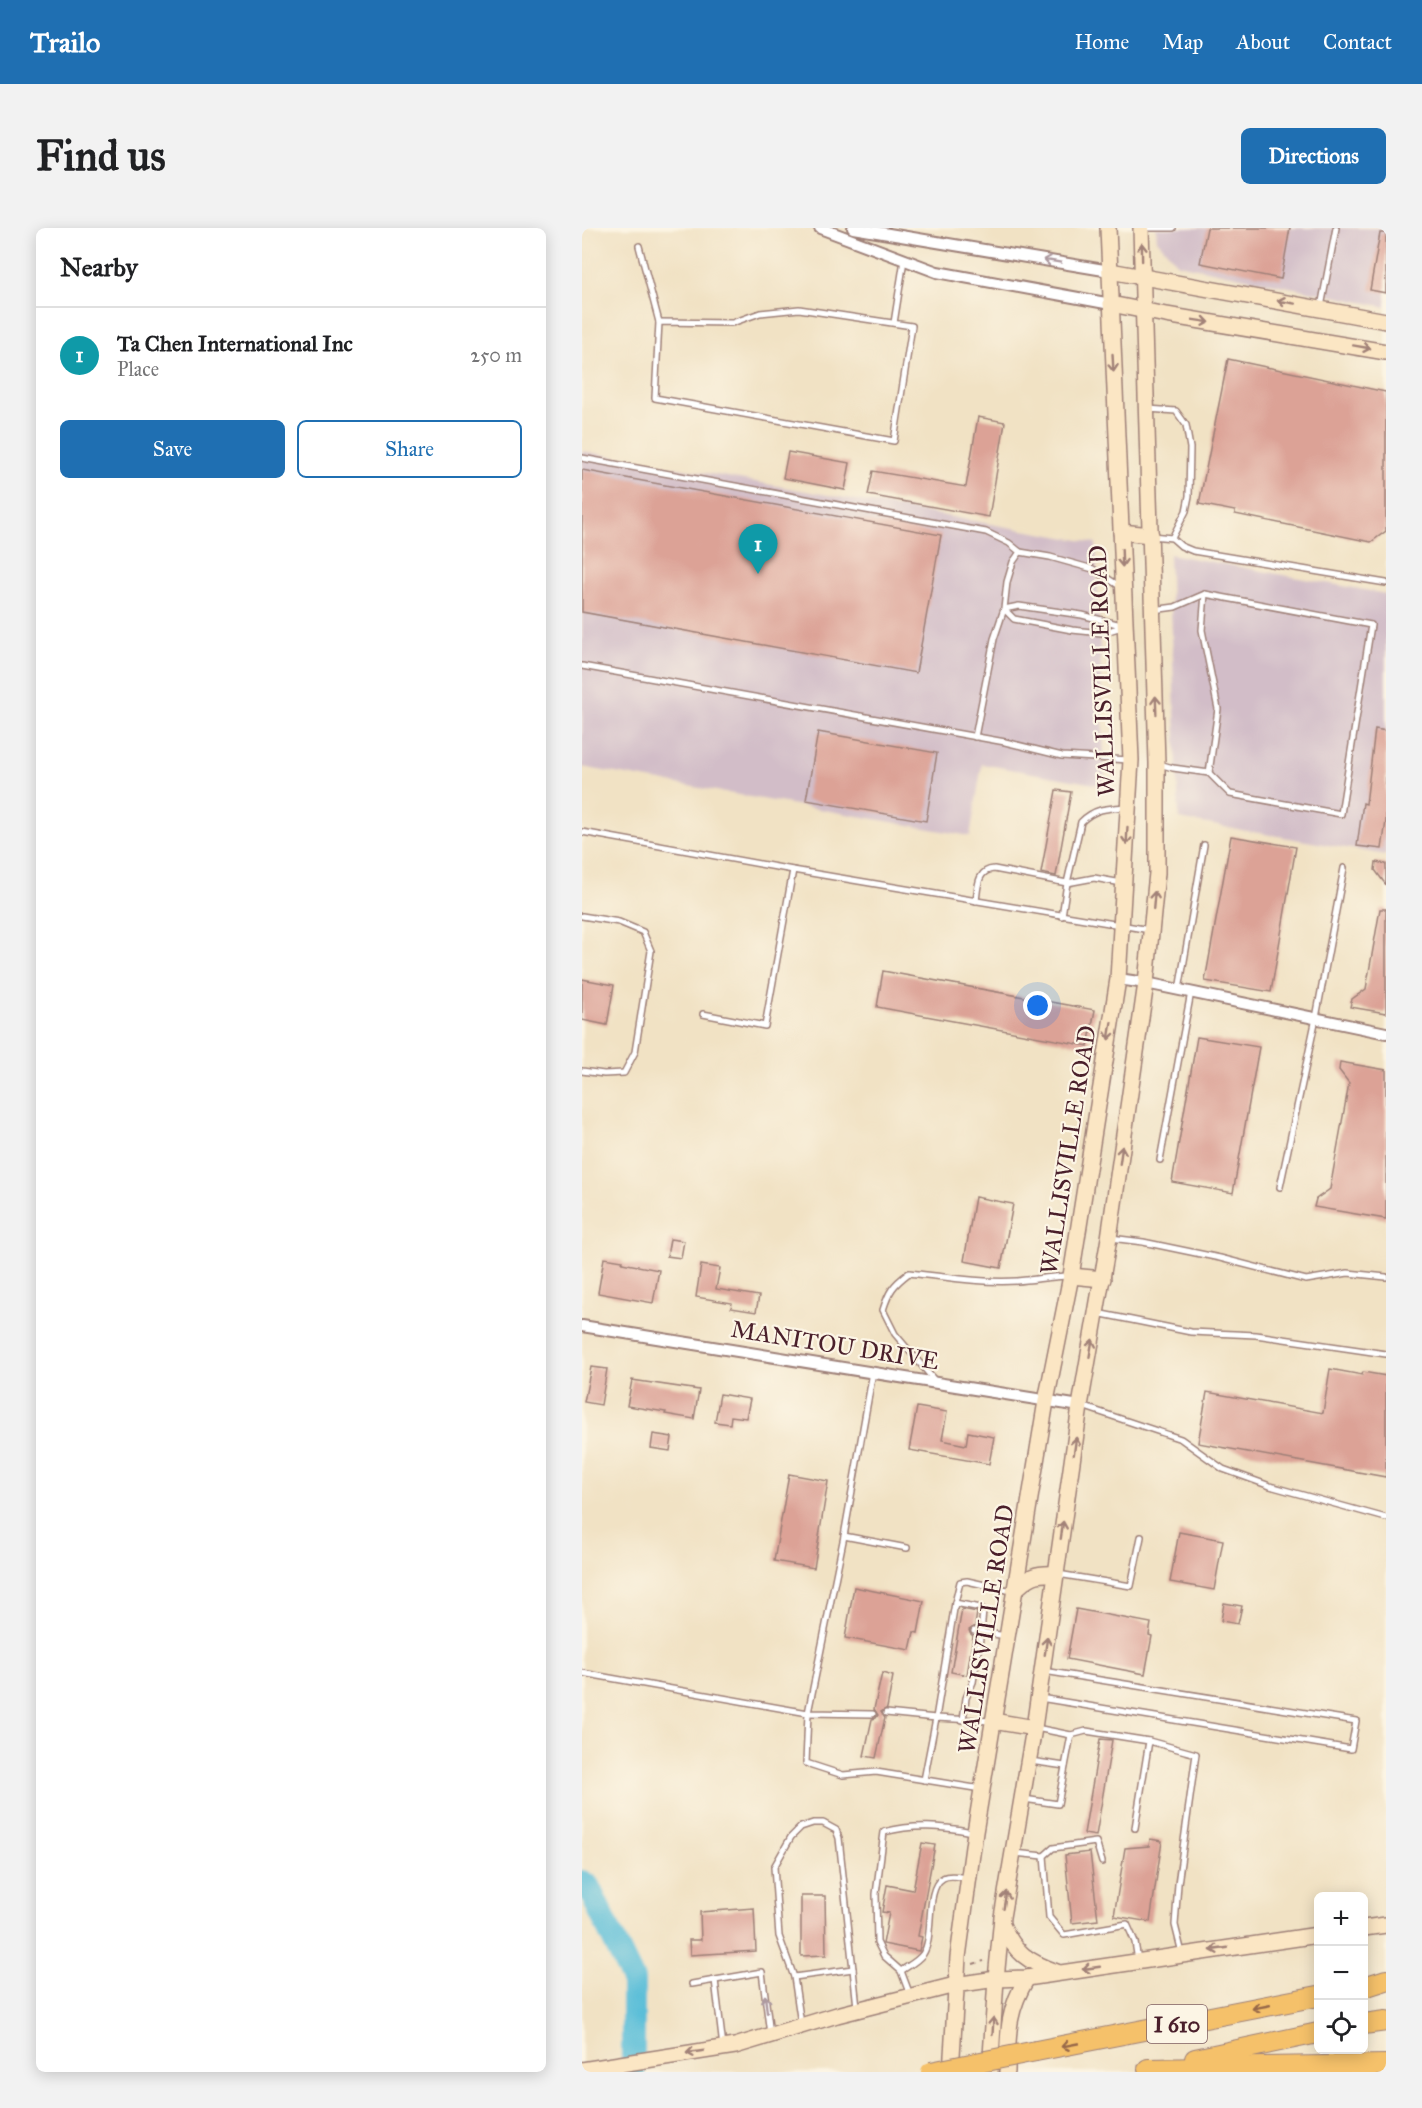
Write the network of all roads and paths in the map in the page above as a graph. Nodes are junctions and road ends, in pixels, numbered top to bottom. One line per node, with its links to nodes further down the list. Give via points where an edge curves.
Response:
1 (819, 228): 8 (street)
2 (853, 228): 9 (street, one-way to 2)
3 (1108, 228): 9 (main road, WALLISVILLE ROAD)
4 (1141, 228): 5 (lane); 10 (main road, one-way to 4)
5 (1173, 228)
6 (1336, 228): 12 (lane)
7 (639, 246): 15 (lane)
8 (904, 260): 11 (street, via 937,272); 16 (lane)
9 (1110, 271): 10 (main road); 11 (main road, WALLISVILLE ROAD)
10 (1142, 276): 12 (main road, one-way to 10); 13 (main road)
11 (1111, 304): 13 (main road); 20 (main road, WALLISVILLE ROAD, one-way to 20)
12 (1320, 309): 14 (main road)
13 (1144, 310): 17 (main road, one-way to 17); 18 (main road)
14 (1386, 321)
15 (659, 322): 16 (lane, via 732,323 760,313 799,309); 16 (lane, via 655,398 894,441 912,326)
16 (894, 323)
17 (1386, 352)
18 (1147, 409): 21 (main road); 22 (lane, via 1176,411 1186,425 1190,448 1189,496)
19 (582, 458): 23 (lane, via 986,532)
20 (1121, 532): 21 (main road); 25 (main road, WALLISVILLE ROAD, one-way to 25)
21 (1150, 535): 22 (lane); 28 (main road)
22 (1172, 538): 24 (lane, via 1193,551)
23 (1020, 552): 25 (lane, via 1093,569); 27 (lane, via 1006,582)
24 (1386, 583)
25 (1123, 589): 29 (main road, WALLISVILLE ROAD)
26 (1205, 594): 28 (lane, via 1175,607); 34 (lane, via 1202,630 1218,709); 34 (lane, via 1371,625 1341,814 1230,794)
27 (1004, 609): 29 (lane, via 1019,606); 29 (lane, via 1014,618 1072,630 1102,633); 31 (lane, via 994,639)
28 (1153, 610): 33 (main road, one-way to 28)
29 (1125, 626): 32 (main road, WALLISVILLE ROAD)
30 (582, 666): 31 (lane)
31 (975, 737): 32 (lane, via 1062,756)
32 (1131, 760): 33 (main road); 35 (main road, WALLISVILLE ROAD)
33 (1157, 763): 34 (lane); 46 (main road, one-way to 33, via 1157,873)
34 (1209, 773)
35 (1128, 807): 40 (lane, via 1102,808 1082,822); 41 (main road, WALLISVILLE ROAD, one-way to 41)
36 (582, 832): 39 (lane)
37 (1204, 845): 49 (lane)
38 (1344, 868): 51 (lane)
39 (793, 870): 42 (lane); 50 (lane, via 765,1026)
40 (1067, 883): 41 (lane, via 1094,878); 42 (lane, via 987,870 981,875); 44 (lane)
41 (1124, 883): 45 (main road, WALLISVILLE ROAD)
42 (976, 901): 44 (lane)
43 (582, 916): 53 (lane, via 619,922 643,932 651,951 634,1052 624,1073)
44 (1062, 916): 45 (lane)
45 (1122, 926): 46 (lane); 47 (main road, WALLISVILLE ROAD)
46 (1151, 930): 48 (main road)
47 (1118, 979): 48 (street); 57 (main road, WALLISVILLE ROAD, one-way to 57)
48 (1146, 983): 49 (street); 56 (main road, one-way to 48)
49 (1185, 991): 51 (street); 54 (lane)
50 (703, 1014)
51 (1316, 1018): 52 (street); 55 (lane)
52 (1386, 1033)
53 (582, 1071)
54 (1160, 1160)
55 (1280, 1187)
56 (1109, 1238): 58 (lane, via 1220,1258 1306,1280 1348,1273); 59 (main road)
57 (1071, 1276): 59 (main road); 64 (lane, via 972,1281 909,1273 897,1282 883,1310 895,1334); 65 (main road, WALLISVILLE ROAD)
58 (1386, 1277)
59 (1103, 1279): 60 (main road)
60 (1097, 1313): 62 (lane, via 1191,1332 1256,1335); 66 (main road, one-way to 60)
61 (582, 1326): 63 (street, MANITOU DRIVE)
62 (1386, 1353)
63 (873, 1372): 64 (street, MANITOU DRIVE); 68 (lane)
64 (936, 1383): 65 (street, MANITOU DRIVE)
65 (1046, 1401): 66 (street, MANITOU DRIVE); 72 (main road, WALLISVILLE ROAD)
66 (1080, 1406): 67 (lane, via 1181,1439 1232,1473); 71 (main road, one-way to 66)
67 (1386, 1518)
68 (844, 1536): 70 (lane); 90 (lane)
69 (1141, 1537): 71 (lane, via 1131,1586)
70 (907, 1548)
71 (1056, 1574): 72 (main road, via 1039,1573); 87 (main road, one-way to 71)
72 (1014, 1591): 73 (lane, via 964,1581 958,1587); 78 (main road, WALLISVILLE ROAD)
73 (955, 1603): 74 (lane); 77 (lane, via 981,1608)
74 (951, 1627): 75 (lane); 79 (lane)
75 (959, 1628)
76 (974, 1631): 77 (lane)
77 (981, 1632): 78 (lane); 82 (lane)
78 (1006, 1636): 95 (main road, WALLISVILLE ROAD)
79 (948, 1644): 80 (lane); 83 (lane)
80 (956, 1645)
81 (971, 1647): 82 (lane)
82 (979, 1648): 86 (lane)
83 (945, 1660): 84 (lane); 93 (lane)
84 (953, 1662)
85 (969, 1664): 86 (lane)
86 (976, 1665): 94 (lane)
87 (1042, 1671): 89 (main road); 89 (lane, via 1356,1721 1351,1749)
88 (582, 1673): 90 (lane)
89 (1039, 1698): 96 (main road)
90 (808, 1713): 92 (lane); 101 (lane, via 806,1763 843,1775 876,1772)
91 (886, 1713): 93 (lane)
92 (873, 1714)
93 (936, 1718): 94 (lane); 101 (lane)
94 (963, 1720): 95 (lane)
95 (993, 1721): 96 (main road); 102 (main road, WALLISVILLE ROAD)
96 (1035, 1728): 97 (lane); 99 (main road)
97 (1071, 1735): 98 (lane, via 1086,1731); 100 (lane)
98 (1149, 1742): 104 (lane); 114 (lane, via 1196,1754 1175,1926)
99 (1029, 1761): 100 (lane); 103 (main road)
100 (1065, 1766): 103 (lane, via 1058,1804)
101 (924, 1780): 102 (lane)
102 (982, 1789): 105 (main road, WALLISVILLE ROAD)
103 (1022, 1799): 106 (main road)
104 (1135, 1828)
105 (975, 1832): 109 (main road, WALLISVILLE ROAD); 119 (lane, via 940,1826 884,1832 876,1894 877,1942 884,1956)
106 (1012, 1853): 107 (lane); 110 (main road, one-way to 106)
107 (1044, 1856): 108 (lane, via 1053,1848 1096,1842); 115 (lane, via 1049,1917 1064,1935 1126,1924)
108 (1102, 1862)
109 (968, 1878): 119 (lane, via 950,1876 937,1885 928,1943 923,1954); 127 (main road, WALLISVILLE ROAD)
110 (1001, 1923): 120 (main road, via 1011,1944 1022,1955); 123 (main road)
111 (1386, 1925): 112 (main road)
112 (1368, 1927)
113 (1314, 1936): 114 (main road, one-way to 114)
114 (1183, 1955): 115 (main road)
115 (1139, 1961): 120 (main road, one-way to 120)
116 (987, 1962): 117 (path)
117 (970, 1964)
118 (853, 1969): 121 (lane); 121 (lane, via 839,1838 831,1826 813,1823 801,1827 791,1837 774,1867 779,1936); 131 (lane)
119 (901, 1971): 129 (lane)
120 (1059, 1973): 122 (main road)
121 (794, 1977): 134 (lane)
122 (1027, 1978): 123 (main road); 144 (main road, via 1015,1997 1010,2016)
123 (996, 1979): 127 (main road); 143 (main road, one-way to 123)
124 (715, 1980): 126 (lane); 136 (lane, one-way to 124, via 762,1972); 137 (lane)
125 (1386, 1982): 128 (highway)
126 (692, 1984)
127 (955, 1985): 129 (main road); 142 (main road, WALLISVILLE ROAD)
128 (1368, 1986)
129 (911, 1996): 131 (main road)
130 (1314, 1997): 141 (highway, I 610, one-way to 141, bridge)
131 (857, 2010): 134 (main road)
132 (1386, 2021): 133 (highway)
133 (1368, 2023)
134 (801, 2026): 136 (main road)
135 (1314, 2034): 140 (highway, I 610)
136 (770, 2036): 137 (main road)
137 (723, 2048): 139 (main road, one-way to 139)
138 (1386, 2065): 140 (highway)
139 (582, 2070)
140 (1141, 2071)
141 (932, 2072)
142 (951, 2072)
143 (990, 2072)
144 (1007, 2072)

